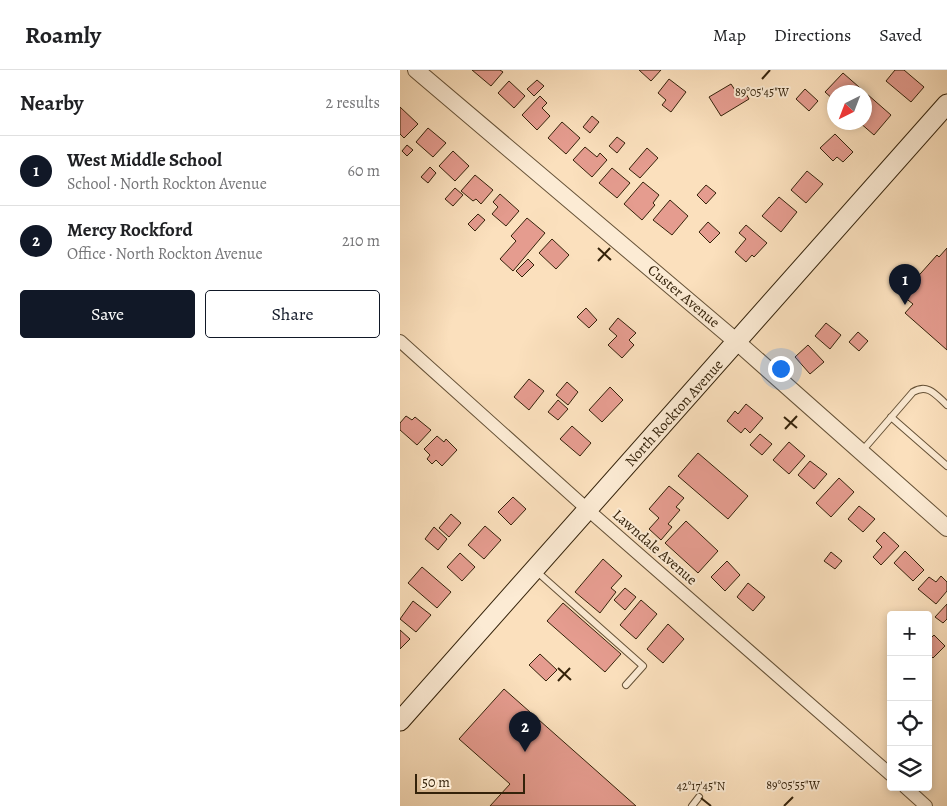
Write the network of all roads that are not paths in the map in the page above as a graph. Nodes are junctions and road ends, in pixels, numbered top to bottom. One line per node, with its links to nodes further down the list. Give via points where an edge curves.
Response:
1 (416, 70): 4 (street, Custer Avenue)
2 (947, 104): 4 (main road, North Rockton Avenue)
3 (400, 341): 9 (street, Lawndale Avenue)
4 (737, 342): 7 (street, Custer Avenue); 9 (main road, North Rockton Avenue)
5 (947, 405): 6 (lane, via 930,390 920,388)
6 (891, 417): 7 (lane); 8 (lane)
7 (861, 452): 10 (street, Custer Avenue)
8 (947, 466)
9 (587, 509): 11 (main road, North Rockton Avenue); 14 (street, Lawndale Avenue)
10 (947, 528)
11 (534, 569): 12 (lane, via 643,666); 13 (main road, North Rockton Avenue)
12 (626, 685)
13 (400, 721)
14 (887, 772)
15 (909, 791): 18 (street)
16 (699, 797): 17 (lane)
17 (692, 806)
18 (926, 806)

